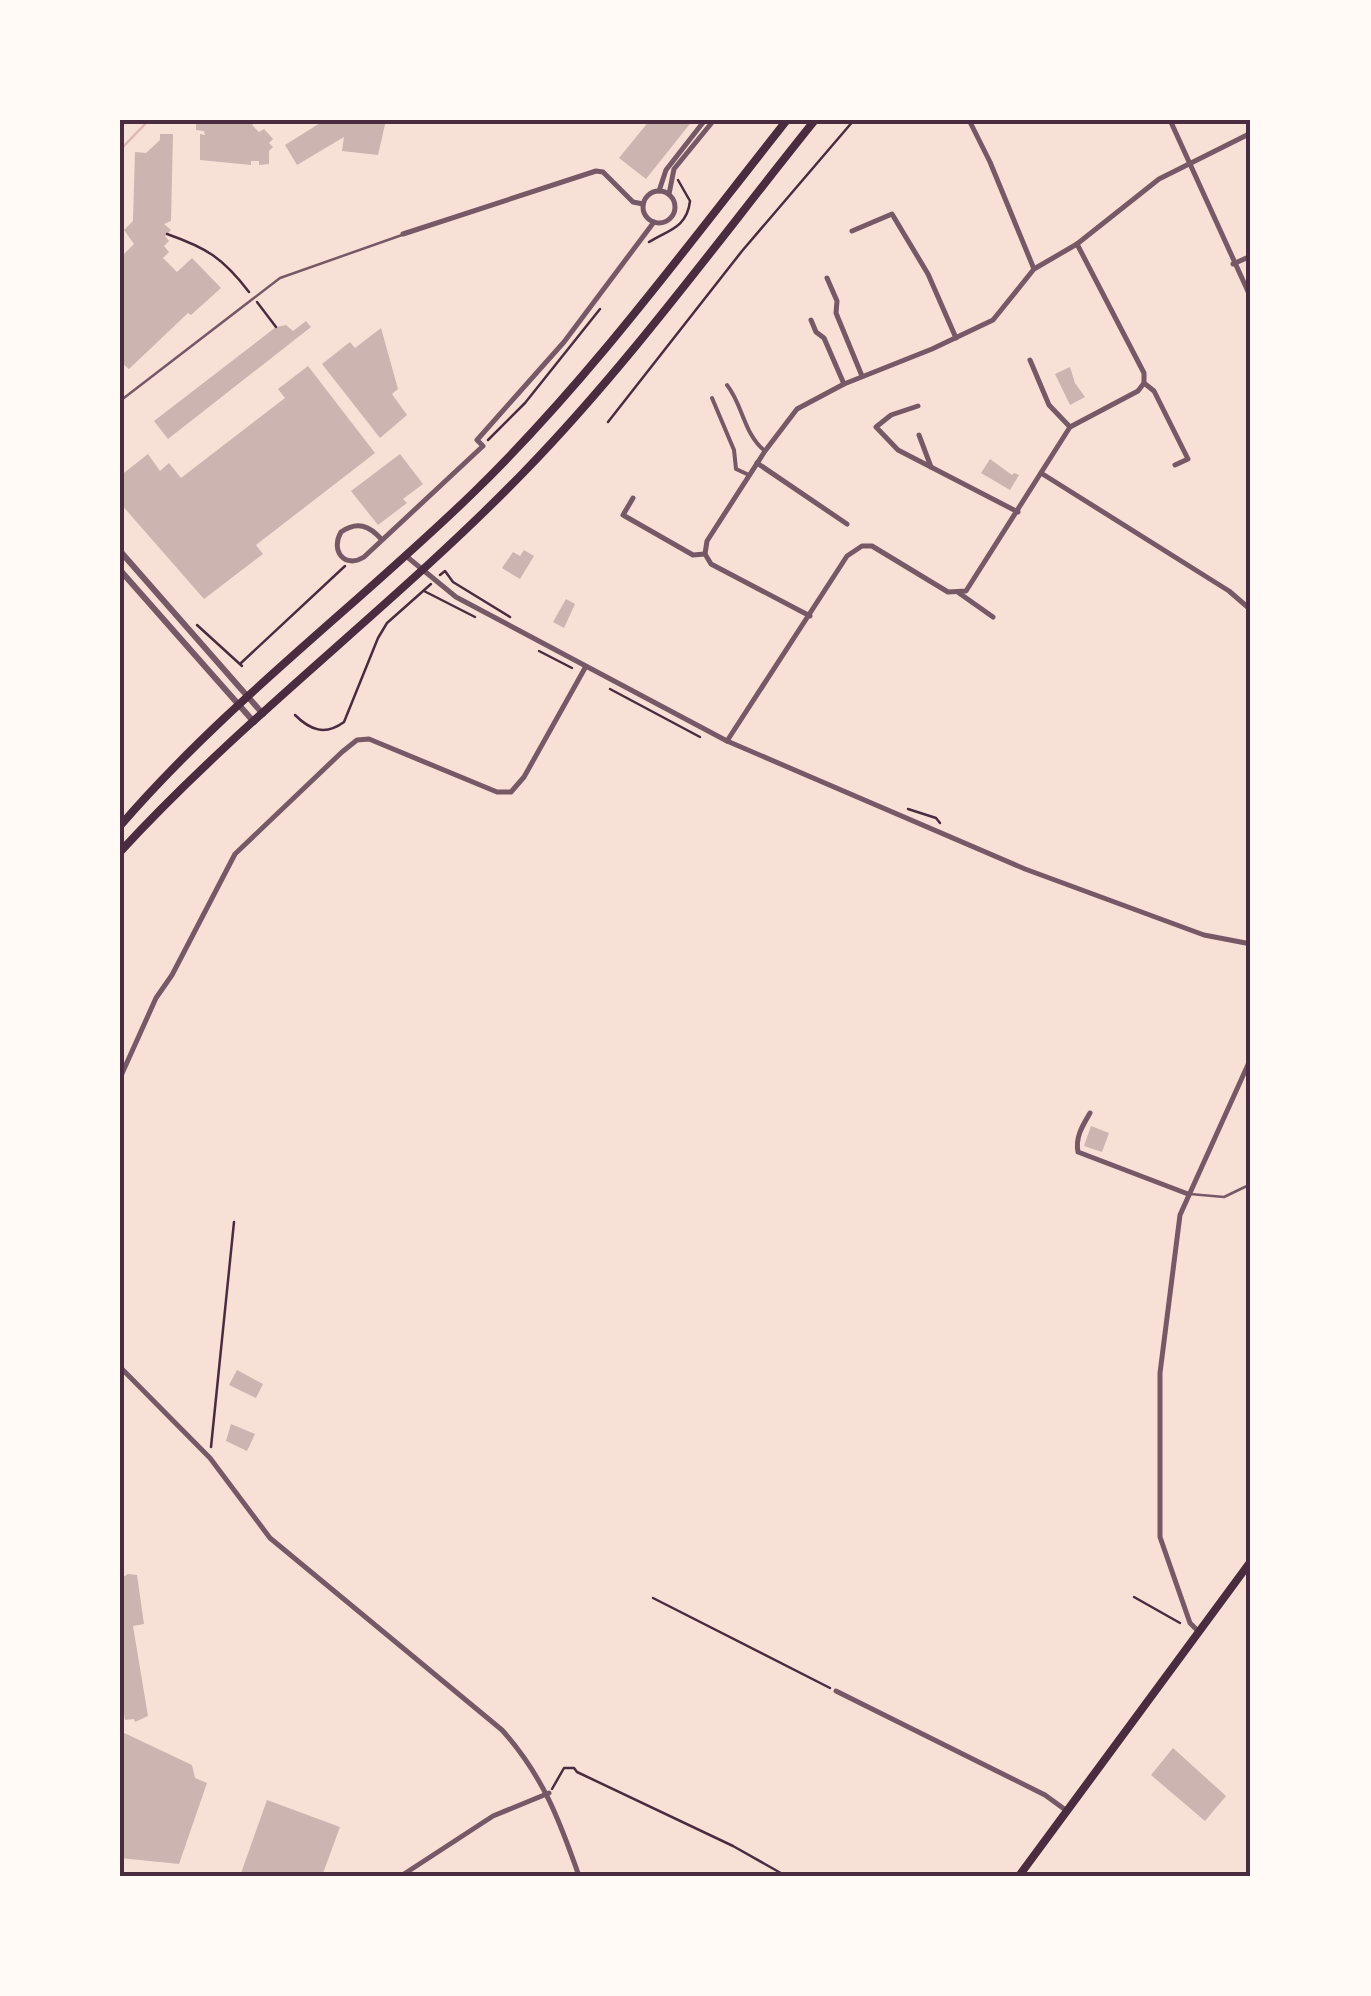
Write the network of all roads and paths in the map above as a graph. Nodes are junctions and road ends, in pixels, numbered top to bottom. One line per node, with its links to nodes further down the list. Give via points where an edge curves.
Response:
1 (705, 120): 10 (street, via 666,170)
2 (714, 120): 11 (street, via 674,169)
3 (787, 120): 53 (main road, via 573,386)
4 (814, 120): 55 (main road, via 582,409)
5 (854, 120): 36 (path)
6 (969, 120): 22 (street)
7 (1170, 120): 9 (street)
8 (1251, 134): 9 (street)
9 (1187, 163): 19 (street); 21 (street)
10 (660, 191): 11 (street); 12 (street)
11 (669, 194): 15 (street, via 673,214)
12 (643, 204): 15 (street); 18 (street, via 596,172)
13 (889, 207): 14 (street)
14 (892, 214): 16 (street); 27 (street)
15 (654, 222): 50 (street, via 564,342 477,440 483,446)
16 (852, 231)
17 (168, 234): 26 (path, via 230,266)
18 (403, 234): 34 (lane, via 280,278)
19 (1077, 244): 22 (street); 30 (street)
20 (1251, 256): 21 (street)
21 (1233, 264): 24 (street)
22 (1034, 269): 27 (street, via 993,320)
23 (827, 278): 29 (street)
24 (1251, 298)
25 (811, 320): 31 (street)
26 (276, 326)
27 (956, 338): 29 (street)
28 (1030, 360): 37 (street, via 1049,405)
29 (862, 376): 31 (street)
30 (1144, 383): 37 (street); 41 (street, via 1190,462)
31 (844, 384): 39 (street, via 797,410)
32 (727, 386): 39 (street)
33 (712, 398): 44 (street, via 736,469)
34 (120, 401)
35 (918, 406): 42 (street, via 876,428 898,450)
36 (608, 422)
37 (1070, 427): 43 (street)
38 (919, 435): 42 (street)
39 (764, 451): 40 (street)
40 (757, 463): 44 (street); 49 (street)
41 (1176, 465)
42 (931, 467): 47 (street)
43 (1041, 473): 47 (street); 60 (street, via 1230,590)
44 (749, 475): 52 (street)
45 (633, 498): 48 (street)
46 (616, 511): 48 (street)
47 (1018, 512): 59 (street)
48 (624, 515): 52 (street, via 694,555)
49 (847, 524)
50 (382, 540): 50 (street, via 354,563 336,546 341,532 357,525)
51 (120, 551): 68 (street)
52 (705, 554): 62 (street, via 711,564)
53 (406, 556): 55 (street); 68 (main road)
54 (120, 570): 69 (street)
55 (421, 571): 67 (street); 70 (main road)
56 (444, 572): 58 (path)
57 (340, 573): 61 (path, via 241,665)
58 (450, 580)
59 (960, 593): 62 (street, via 882,550 862,546 847,556); 63 (street)
60 (1251, 610)
61 (187, 614)
62 (810, 616): 73 (street)
63 (993, 616)
64 (479, 619): 71 (path, via 424,589 378,638 344,722 321,731)
65 (526, 644): 66 (path)
66 (570, 668)
67 (585, 668): 73 (street); 80 (street, via 510,792 369,738 352,743 235,854 157,994)
68 (248, 698): 69 (main road); 70 (street)
69 (239, 707): 72 (street); 75 (main road)
70 (263, 714): 72 (main road)
71 (295, 715)
72 (254, 722): 77 (main road)
73 (727, 741): 78 (street, via 1025,869 1204,935)
74 (902, 809): 76 (path, via 936,818)
75 (120, 826)
76 (944, 828)
77 (120, 852)
78 (1251, 944)
79 (1251, 1058): 85 (street)
80 (120, 1078)
81 (1090, 1112): 85 (street, via 1078,1152)
82 (1251, 1142): 83 (lane)
83 (1251, 1170)
84 (1251, 1184): 85 (lane, via 1224,1196)
85 (1188, 1194): 92 (street, via 1160,1373 1157,1513)
86 (234, 1222): 88 (path)
87 (120, 1367): 88 (street)
88 (210, 1458): 95 (street, via 270,1538 490,1718)
89 (1251, 1561): 93 (main road)
90 (1134, 1597): 92 (path, via 1184,1625)
91 (653, 1598): 94 (path)
92 (1189, 1620): 93 (street)
93 (1198, 1631): 96 (main road)
94 (836, 1691): 96 (street)
95 (548, 1793): 97 (street, via 493,1816); 98 (street); 99 (path, via 570,1766)
96 (1068, 1811): 100 (main road)
97 (401, 1876)
98 (579, 1876)
99 (786, 1876)
100 (1019, 1876)

